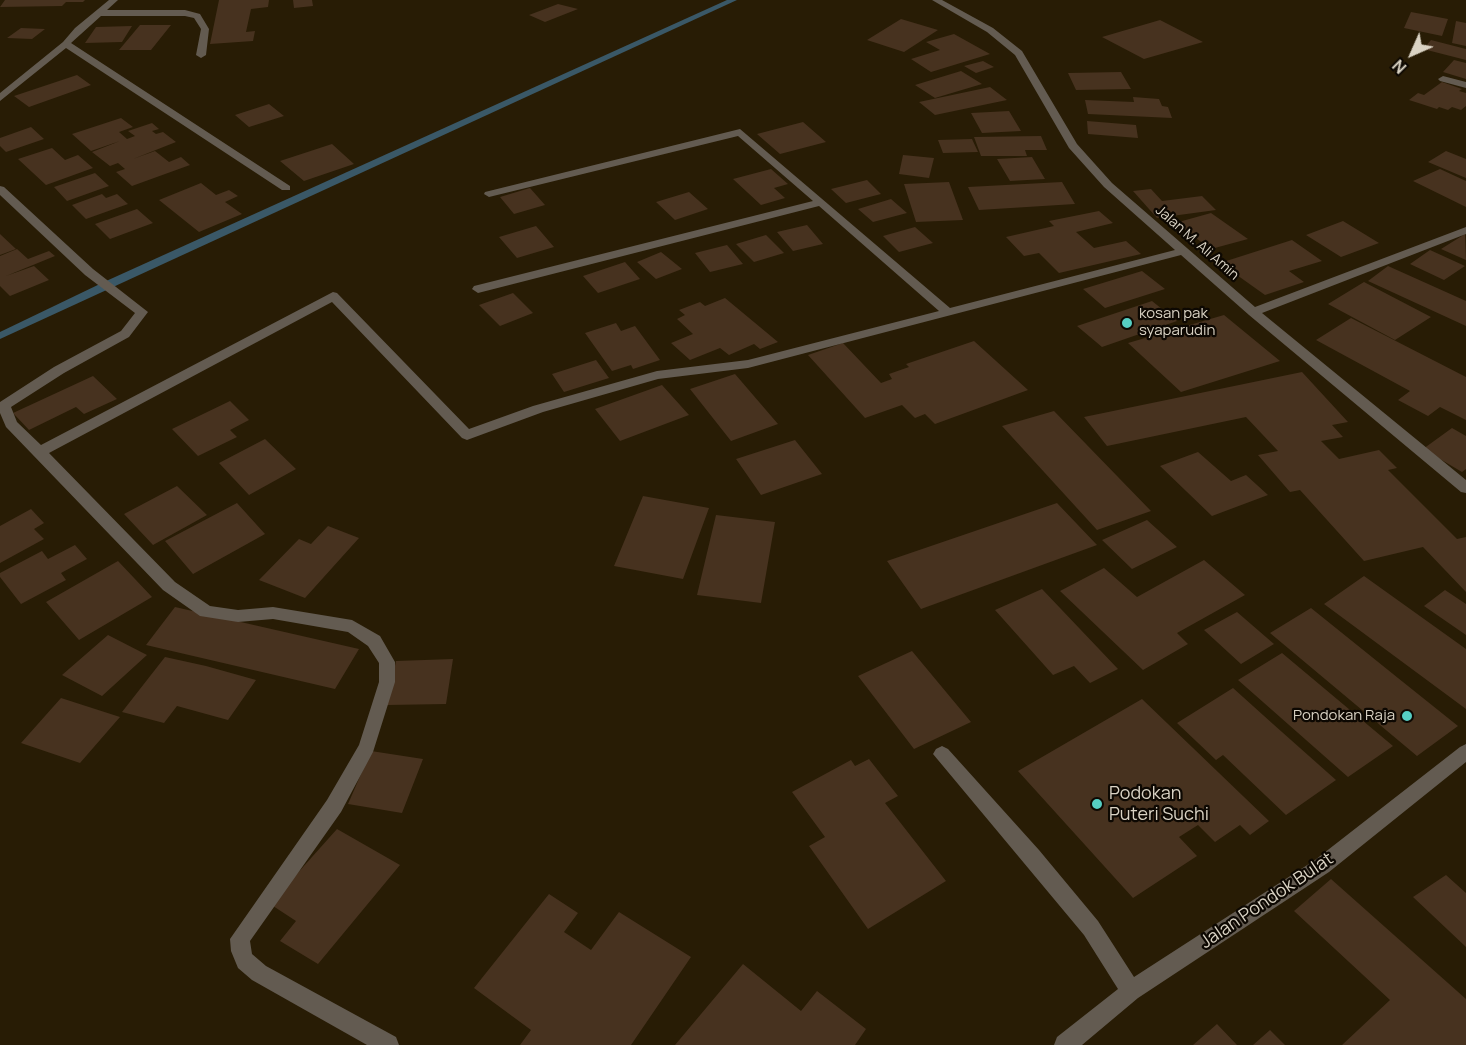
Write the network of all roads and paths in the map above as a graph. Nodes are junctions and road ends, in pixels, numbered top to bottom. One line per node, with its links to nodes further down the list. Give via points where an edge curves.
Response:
1 (114, 0): 3 (street)
2 (936, 0): 14 (street, Jalan M. Ali Amin, via 990,30 1019,53 1073,146 1108,186)
3 (101, 14): 4 (street); 5 (street, via 198,16 205,29)
4 (66, 44): 8 (street); 9 (street)
5 (201, 56)
6 (1443, 79): 7 (street)
7 (1466, 85)
8 (0, 98)
9 (286, 188)
10 (0, 189): 18 (street, via 89,272 142,312 125,334 4,406 11,424)
11 (489, 194): 12 (street, via 740,132)
12 (822, 202): 15 (street); 17 (street)
13 (1466, 230): 16 (street)
14 (1184, 251): 16 (street, Jalan M. Ali Amin); 17 (street)
15 (478, 289)
16 (1253, 312): 19 (street, Jalan M. Ali Amin)
17 (949, 313): 18 (street, via 748,364 657,375 538,409 467,435 333,296)
18 (40, 452): 23 (street, via 169,586 206,612 238,616 273,614 352,626 375,641 387,662 387,682 367,747 334,806 240,939 245,961 259,973)
19 (1466, 488)
20 (1466, 752): 22 (street, Jalan Pondok Bulat, via 1322,866)
21 (942, 754): 22 (street, via 1090,928)
22 (1131, 991): 24 (street, Jalan Pondok Bulat)
23 (388, 1045)
24 (1065, 1045)

